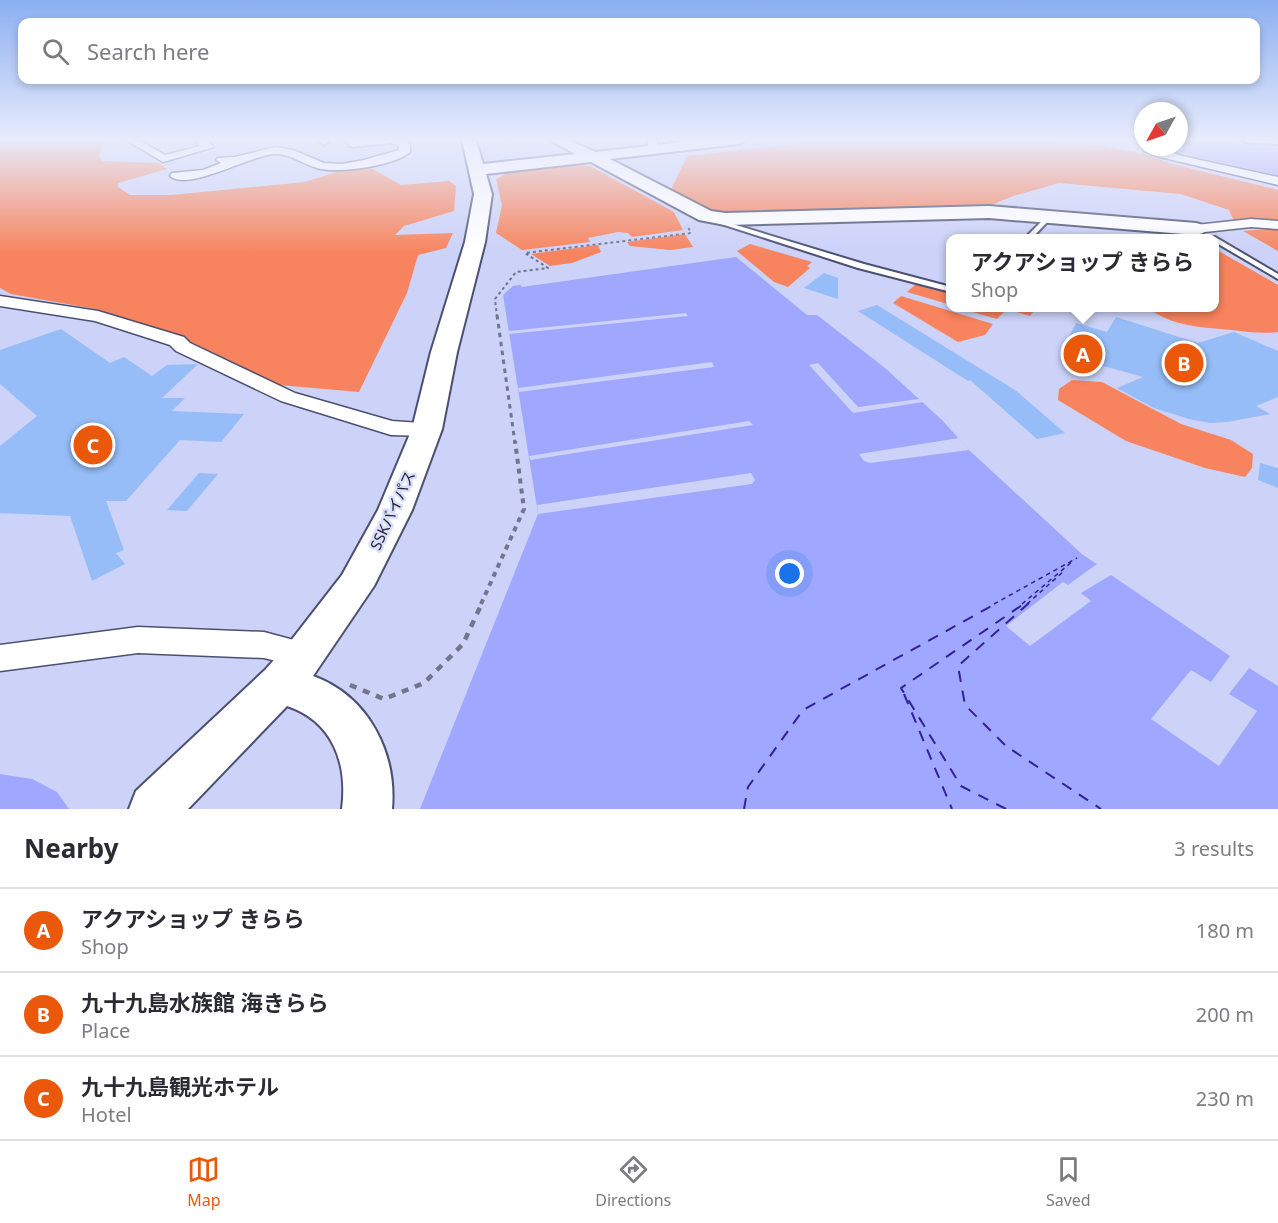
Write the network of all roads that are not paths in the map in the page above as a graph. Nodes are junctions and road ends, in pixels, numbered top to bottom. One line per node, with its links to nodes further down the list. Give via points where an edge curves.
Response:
1 (479, 178): 15 (street, SSKバイパス, via 483,194 475,242)
2 (633, 178): 5 (street, via 706,216)
3 (1049, 217): 5 (street, via 989,212); 6 (street); 7 (lane)
4 (1278, 225): 6 (street, via 1251,223)
5 (747, 226): 13 (lane, via 861,266)
6 (1196, 229): 8 (lane)
7 (1032, 234)
8 (1205, 234)
9 (1219, 242): 10 (lane)
10 (1265, 271): 11 (lane); 12 (lane)
11 (1278, 272)
12 (1278, 277)
13 (946, 289)
14 (0, 301): 15 (street, via 98,316 177,341 288,397 391,428)
15 (427, 429): 17 (street, SSKバイパス, via 395,510)
16 (0, 658): 17 (street, via 138,640 264,645)
17 (302, 679): 18 (street, SSKバイパス); 19 (street, via 347,722 364,756)
18 (154, 809)
19 (367, 809)

